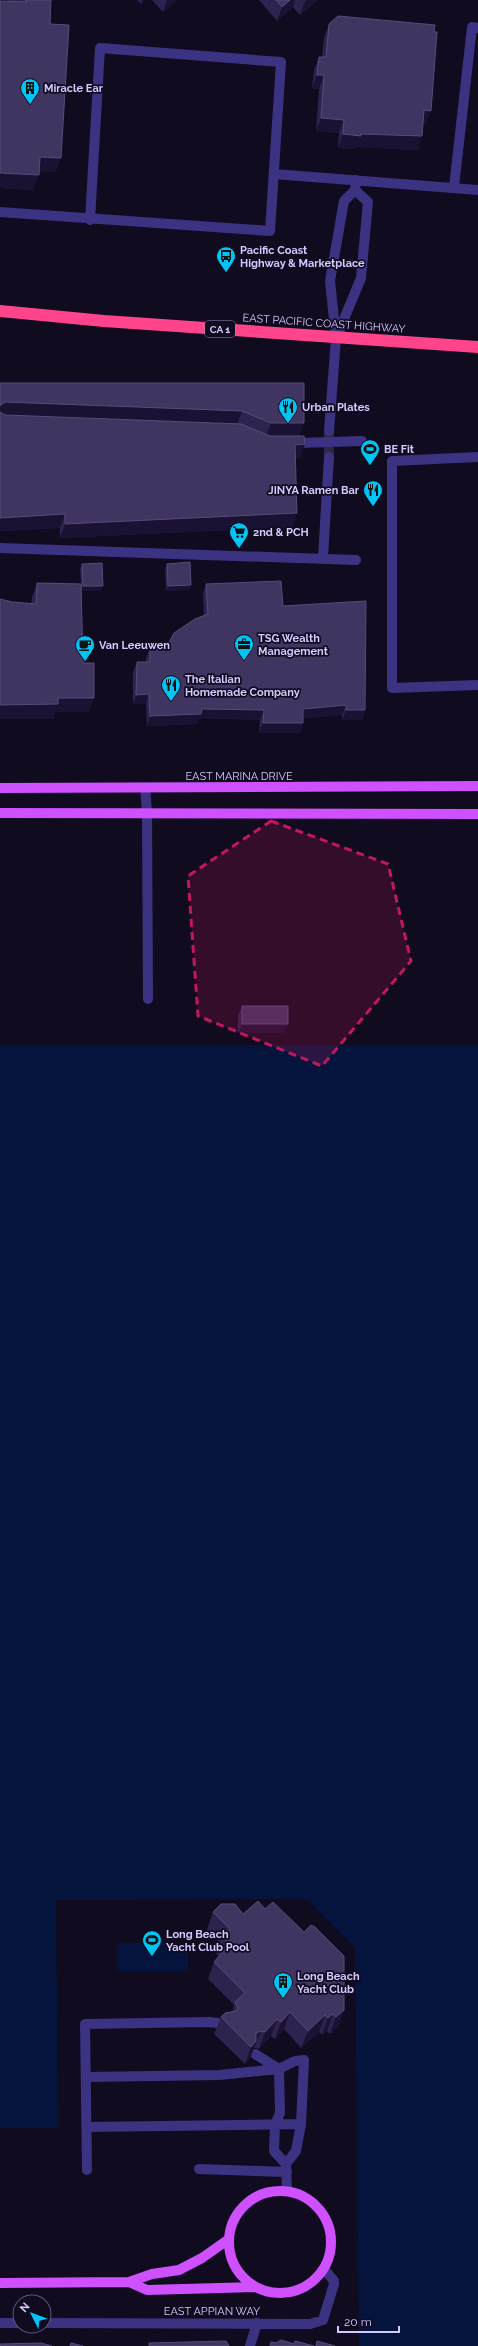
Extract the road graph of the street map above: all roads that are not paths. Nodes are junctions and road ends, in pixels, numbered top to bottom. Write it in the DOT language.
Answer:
graph roads {
  1 [pos="478,28"];
  2 [pos="274,174"];
  3 [pos="355,185"];
  4 [pos="454,187"];
  5 [pos="478,190"];
  6 [pos="0,212"];
  7 [pos="90,220"];
  8 [pos="0,311"];
  9 [pos="336,338"];
  10 [pos="478,346"];
  11 [pos="329,431"];
  12 [pos="362,441"];
  13 [pos="285,443"];
  14 [pos="329,457"];
  15 [pos="478,457"];
  16 [pos="0,548"];
  17 [pos="322,557"];
  18 [pos="356,560"];
  19 [pos="478,685"];
  20 [pos="478,786"];
  21 [pos="0,788"];
  22 [pos="145,788"];
  23 [pos="147,812"];
  24 [pos="0,813"];
  25 [pos="478,814"];
  26 [pos="148,999"];
  27 [pos="225,2024"];
  28 [pos="254,2054"];
  29 [pos="279,2069"];
  30 [pos="86,2077"];
  31 [pos="301,2124"];
  32 [pos="275,2125"];
  33 [pos="87,2127"];
  34 [pos="286,2168"];
  35 [pos="87,2170"];
  36 [pos="199,2170"];
  37 [pos="287,2190"];
  38 [pos="229,2239"];
  39 [pos="324,2269"];
  40 [pos="129,2282"];
  41 [pos="0,2283"];
  42 [pos="256,2287"];
  43 [pos="0,2323"];
  44 [pos="12,2323"];
  45 [pos="52,2323"];
  46 [pos="257,2323"];
  47 [pos="250,2346"];
  1 -- 4 [label="street"];
  2 -- 3 [label="street"];
  2 -- 7 [label="street"];
  2 -- 7 [label="street"];
  3 -- 4 [label="street"];
  3 -- 9 [label="street"];
  3 -- 9 [label="street"];
  4 -- 5 [label="street"];
  6 -- 7 [label="street"];
  8 -- 9 [label="highway, EAST PACIFIC COAST HIGHWAY / CA 1"];
  9 -- 10 [label="highway, EAST PACIFIC COAST HIGHWAY / CA 1"];
  9 -- 11 [label="street"];
  12 -- 13 [label="street, bridge"];
  14 -- 17 [label="street"];
  15 -- 19 [label="street"];
  16 -- 17 [label="street"];
  17 -- 18 [label="street"];
  20 -- 22 [label="main road, EAST MARINA DRIVE"];
  21 -- 22 [label="main road, EAST MARINA DRIVE"];
  22 -- 23 [label="street"];
  23 -- 24 [label="main road"];
  23 -- 25 [label="main road"];
  23 -- 26 [label="street"];
  27 -- 30 [label="street"];
  28 -- 29 [label="street"];
  29 -- 30 [label="street"];
  29 -- 31 [label="street"];
  29 -- 32 [label="street"];
  30 -- 33 [label="street"];
  31 -- 32 [label="street"];
  31 -- 34 [label="street"];
  32 -- 33 [label="street"];
  32 -- 34 [label="street"];
  33 -- 35 [label="street"];
  34 -- 36 [label="street"];
  34 -- 37 [label="street"];
  37 -- 38 [label="main road"];
  37 -- 39 [label="main road"];
  38 -- 40 [label="main road, EAST APPIAN WAY"];
  38 -- 42 [label="main road"];
  39 -- 42 [label="main road"];
  39 -- 46 [label="street, EAST APPIAN WAY"];
  40 -- 41 [label="main road, EAST APPIAN WAY"];
  40 -- 42 [label="main road, EAST APPIAN WAY"];
  43 -- 44 [label="street"];
  45 -- 46 [label="street, EAST APPIAN WAY"];
  46 -- 47 [label="street"];
}
